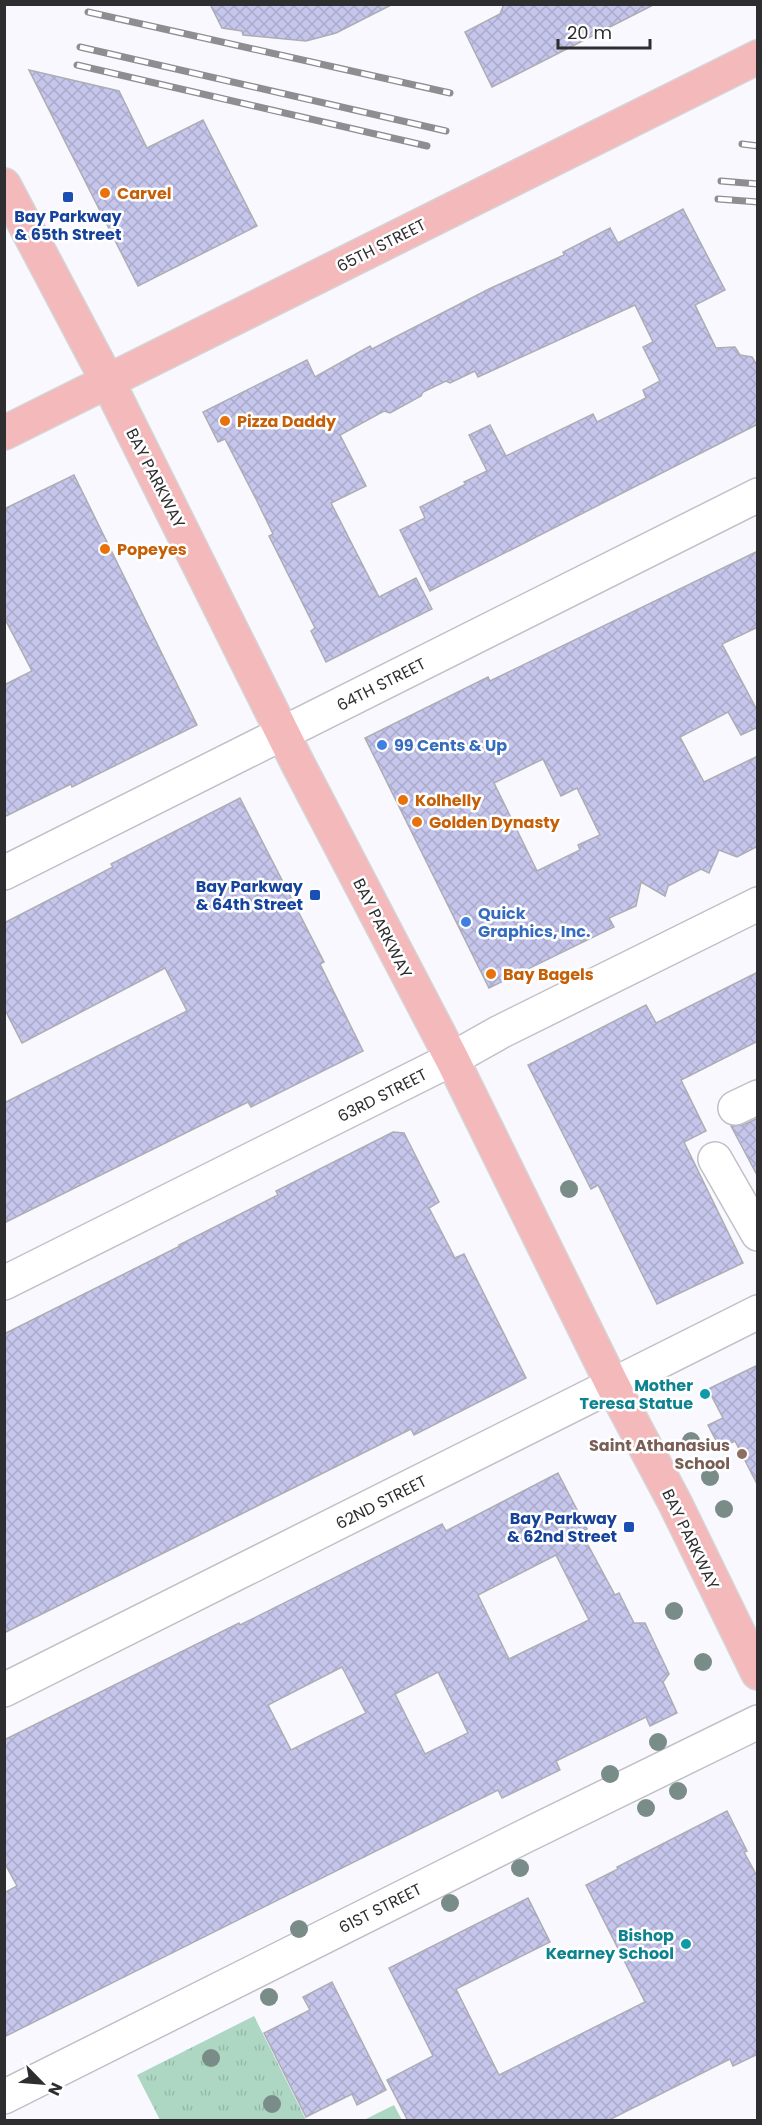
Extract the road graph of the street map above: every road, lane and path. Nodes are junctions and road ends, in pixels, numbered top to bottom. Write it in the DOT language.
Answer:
graph roads {
  1 [pos="758,57"];
  2 [pos="6,190"];
  3 [pos="108,382"];
  4 [pos="4,433"];
  5 [pos="758,495"];
  6 [pos="283,733"];
  7 [pos="4,873"];
  8 [pos="758,904"];
  9 [pos="452,1059"];
  10 [pos="715,1159"];
  11 [pos="758,1234"];
  12 [pos="4,1283"];
  13 [pos="758,1312"];
  14 [pos="613,1386"];
  15 [pos="758,1673"];
  16 [pos="4,1690"];
  17 [pos="758,1722"];
  18 [pos="4,2097"];
  1 -- 3 [label="main road, 65TH STREET"];
  2 -- 3 [label="main road, BAY PARKWAY"];
  3 -- 4 [label="main road, 65TH STREET"];
  3 -- 6 [label="main road, BAY PARKWAY"];
  5 -- 6 [label="street, 64TH STREET"];
  6 -- 7 [label="street, 64TH STREET"];
  6 -- 9 [label="main road, BAY PARKWAY"];
  8 -- 9 [label="street, 63RD STREET"];
  9 -- 12 [label="street, 63RD STREET"];
  9 -- 14 [label="main road, BAY PARKWAY"];
  10 -- 11 [label="street"];
  13 -- 14 [label="street, 62ND STREET"];
  14 -- 15 [label="main road, BAY PARKWAY"];
  14 -- 16 [label="street, 62ND STREET"];
  17 -- 18 [label="street, 61ST STREET"];
}
